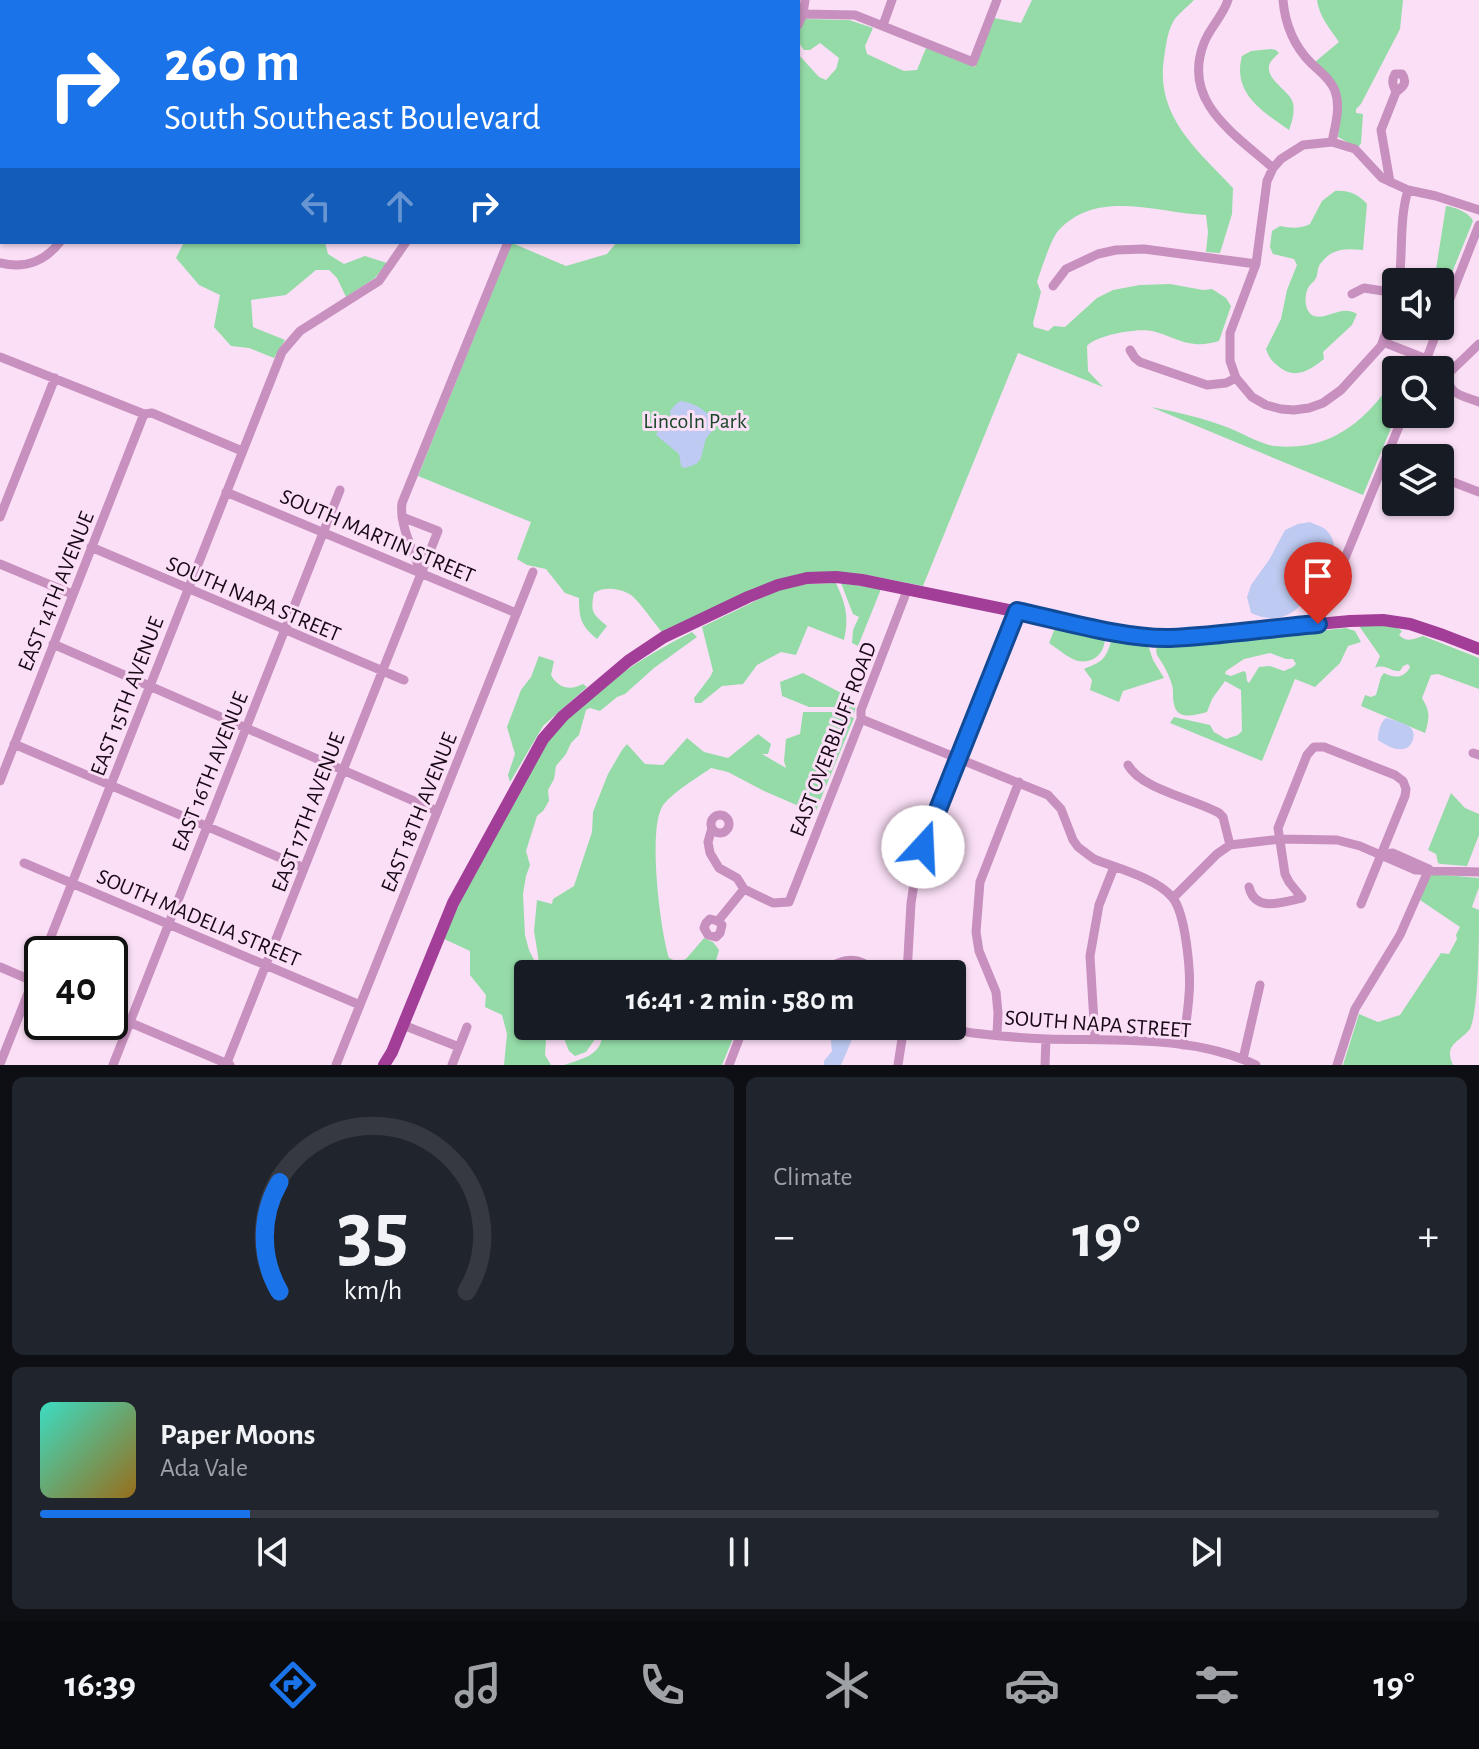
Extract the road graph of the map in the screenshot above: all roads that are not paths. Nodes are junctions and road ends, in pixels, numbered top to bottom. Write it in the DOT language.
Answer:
graph roads {
  1 [pos="805,0"];
  2 [pos="892,0"];
  3 [pos="997,0"];
  4 [pos="1228,0"];
  5 [pos="1283,0"];
  6 [pos="800,13"];
  7 [pos="883,25"];
  8 [pos="1396,92"];
  9 [pos="1332,142"];
  10 [pos="1273,168"];
  11 [pos="1390,182"];
  12 [pos="1408,190"];
  13 [pos="1479,210"];
  14 [pos="1479,225"];
  15 [pos="58,244"];
  16 [pos="405,244"];
  17 [pos="507,244"];
  18 [pos="0,263"];
  19 [pos="1256,264"];
  20 [pos="1401,268"];
  21 [pos="1053,286"];
  22 [pos="1454,289"];
  23 [pos="1382,292"];
  24 [pos="1352,294"];
  25 [pos="1383,340"];
  26 [pos="1382,344"];
  27 [pos="1479,344"];
  28 [pos="1130,350"];
  29 [pos="1406,356"];
  30 [pos="0,357"];
  31 [pos="1454,364"];
  32 [pos="55,378"];
  33 [pos="1236,378"];
  34 [pos="1454,391"];
  35 [pos="1479,402"];
  36 [pos="144,414"];
  37 [pos="242,451"];
  38 [pos="1382,478"];
  39 [pos="1454,482"];
  40 [pos="340,490"];
  41 [pos="226,492"];
  42 [pos="1479,492"];
  43 [pos="0,517"];
  44 [pos="402,517"];
  45 [pos="324,532"];
  46 [pos="91,547"];
  47 [pos="0,564"];
  48 [pos="533,572"];
  49 [pos="421,573"];
  50 [pos="908,588"];
  51 [pos="187,589"];
  52 [pos="72,594"];
  53 [pos="1017,611"];
  54 [pos="516,613"];
  55 [pos="1318,624"];
  56 [pos="284,631"];
  57 [pos="53,644"];
  58 [pos="1479,649"];
  59 [pos="382,672"];
  60 [pos="404,680"];
  61 [pos="149,686"];
  62 [pos="861,719"];
  63 [pos="246,729"];
  64 [pos="14,744"];
  65 [pos="959,758"];
  66 [pos="1128,765"];
  67 [pos="342,770"];
  68 [pos="1,776"];
  69 [pos="1019,782"];
  70 [pos="111,785"];
  71 [pos="437,811"];
  72 [pos="207,827"];
  73 [pos="712,828"];
  74 [pos="1280,839"];
  75 [pos="1230,845"];
  76 [pos="1382,854"];
  77 [pos="24,863"];
  78 [pos="1114,867"];
  79 [pos="304,868"];
  80 [pos="1429,869"];
  81 [pos="1479,872"];
  82 [pos="72,883"];
  83 [pos="1249,887"];
  84 [pos="744,889"];
  85 [pos="1173,898"];
  86 [pos="1361,904"];
  87 [pos="718,921"];
  88 [pos="168,924"];
  89 [pos="51,936"];
  90 [pos="908,960"];
  91 [pos="265,966"];
  92 [pos="0,967"];
  93 [pos="24,977"];
  94 [pos="1260,985"];
  95 [pos="360,1005"];
  96 [pos="24,1013"];
  97 [pos="130,1022"];
  98 [pos="403,1025"];
  99 [pos="467,1027"];
  100 [pos="966,1032"];
  101 [pos="997,1034"];
  102 [pos="1046,1039"];
  103 [pos="1095,1039"];
  104 [pos="739,1040"];
  105 [pos="902,1040"];
  106 [pos="1183,1045"];
  107 [pos="459,1047"];
  108 [pos="1243,1059"];
  109 [pos="0,1064"];
  110 [pos="113,1065"];
  111 [pos="228,1065"];
  112 [pos="336,1065"];
  113 [pos="384,1065"];
  114 [pos="452,1065"];
  115 [pos="729,1065"];
  116 [pos="898,1065"];
  117 [pos="1045,1065"];
  118 [pos="1256,1065"];
  119 [pos="1337,1065"];
  1 -- 6 [label="street"];
  2 -- 7 [label="street"];
  3 -- 7 [label="street"];
  4 -- 10 [label="street"];
  5 -- 9 [label="street"];
  6 -- 7 [label="street"];
  8 -- 11 [label="street"];
  9 -- 10 [label="street"];
  9 -- 11 [label="street"];
  10 -- 19 [label="street"];
  11 -- 12 [label="street"];
  12 -- 13 [label="street"];
  12 -- 20 [label="street"];
  14 -- 22 [label="street"];
  15 -- 18 [label="street"];
  16 -- 37 [label="street, EAST 15TH AVENUE"];
  17 -- 44 [label="street"];
  19 -- 21 [label="street"];
  19 -- 33 [label="street"];
  23 -- 24 [label="street"];
  25 -- 26 [label="street"];
  26 -- 29 [label="street"];
  26 -- 33 [label="street"];
  27 -- 31 [label="street"];
  28 -- 33 [label="street"];
  30 -- 32 [label="street"];
  32 -- 36 [label="street"];
  32 -- 43 [label="street"];
  34 -- 35 [label="street"];
  36 -- 37 [label="street"];
  36 -- 46 [label="street, EAST 14TH AVENUE"];
  37 -- 41 [label="street, EAST 15TH AVENUE"];
  38 -- 55 [label="street"];
  39 -- 42 [label="street"];
  40 -- 45 [label="street, EAST 16TH AVENUE"];
  41 -- 45 [label="street, SOUTH MARTIN STREET"];
  41 -- 51 [label="street, EAST 15TH AVENUE"];
  44 -- 49 [label="street"];
  44 -- 49 [label="street, EAST 17TH AVENUE"];
  45 -- 49 [label="street, SOUTH MARTIN STREET"];
  45 -- 56 [label="street, EAST 16TH AVENUE"];
  46 -- 51 [label="street, SOUTH NAPA STREET"];
  46 -- 52 [label="street, EAST 14TH AVENUE"];
  47 -- 52 [label="street"];
  48 -- 54 [label="street, EAST 18TH AVENUE"];
  49 -- 54 [label="street, SOUTH MARTIN STREET"];
  49 -- 59 [label="street, EAST 17TH AVENUE"];
  50 -- 53 [label="main road"];
  50 -- 62 [label="street, EAST OVERBLUFF ROAD"];
  50 -- 98 [label="main road"];
  51 -- 56 [label="street, SOUTH NAPA STREET"];
  51 -- 61 [label="street, EAST 15TH AVENUE"];
  52 -- 57 [label="street, EAST 14TH AVENUE"];
  53 -- 55 [label="main road"];
  53 -- 65 [label="street"];
  54 -- 71 [label="street, EAST 18TH AVENUE"];
  55 -- 58 [label="main road"];
  56 -- 59 [label="street, SOUTH NAPA STREET"];
  56 -- 63 [label="street, EAST 16TH AVENUE"];
  57 -- 61 [label="street"];
  57 -- 64 [label="street, EAST 14TH AVENUE"];
  59 -- 60 [label="street, SOUTH NAPA STREET"];
  59 -- 67 [label="street, EAST 17TH AVENUE"];
  61 -- 63 [label="street"];
  61 -- 70 [label="street, EAST 15TH AVENUE"];
  62 -- 65 [label="street"];
  62 -- 84 [label="street, EAST OVERBLUFF ROAD"];
  63 -- 67 [label="street"];
  63 -- 72 [label="street, EAST 16TH AVENUE"];
  64 -- 68 [label="street, EAST 14TH AVENUE"];
  64 -- 70 [label="street"];
  65 -- 69 [label="street"];
  65 -- 90 [label="street"];
  66 -- 75 [label="street"];
  67 -- 71 [label="street"];
  67 -- 79 [label="street, EAST 17TH AVENUE"];
  69 -- 78 [label="street"];
  69 -- 101 [label="street"];
  70 -- 72 [label="street"];
  70 -- 82 [label="street, EAST 15TH AVENUE"];
  71 -- 95 [label="street, EAST 18TH AVENUE"];
  72 -- 79 [label="street"];
  72 -- 88 [label="street, EAST 16TH AVENUE"];
  73 -- 84 [label="street"];
  74 -- 75 [label="street"];
  74 -- 76 [label="street"];
  74 -- 76 [label="street"];
  74 -- 83 [label="street"];
  75 -- 85 [label="street"];
  76 -- 80 [label="street"];
  76 -- 86 [label="street"];
  77 -- 82 [label="street, SOUTH MADELIA STREET"];
  78 -- 85 [label="street"];
  78 -- 103 [label="street"];
  79 -- 91 [label="street, EAST 17TH AVENUE"];
  80 -- 81 [label="street"];
  80 -- 119 [label="street"];
  82 -- 88 [label="street, SOUTH MADELIA STREET"];
  82 -- 89 [label="street, EAST 15TH AVENUE"];
  84 -- 87 [label="street"];
  85 -- 106 [label="street"];
  88 -- 91 [label="street, SOUTH MADELIA STREET"];
  88 -- 97 [label="street, EAST 16TH AVENUE"];
  91 -- 95 [label="street, SOUTH MADELIA STREET"];
  91 -- 111 [label="street, EAST 17TH AVENUE"];
  92 -- 93 [label="street"];
  94 -- 108 [label="street"];
  95 -- 112 [label="street, EAST 18TH AVENUE"];
  96 -- 109 [label="street, EAST 15TH AVENUE"];
  97 -- 110 [label="street, EAST 16TH AVENUE"];
  97 -- 111 [label="street"];
  98 -- 107 [label="street"];
  98 -- 113 [label="main road"];
  99 -- 107 [label="street"];
  100 -- 101 [label="street, SOUTH NAPA STREET"];
  101 -- 102 [label="street, SOUTH NAPA STREET"];
  102 -- 103 [label="street, SOUTH NAPA STREET"];
  102 -- 117 [label="street"];
  103 -- 106 [label="street, SOUTH NAPA STREET"];
  104 -- 115 [label="street"];
  105 -- 116 [label="street"];
  106 -- 108 [label="street, SOUTH NAPA STREET"];
  107 -- 114 [label="street"];
  108 -- 118 [label="street, SOUTH NAPA STREET"];
}
